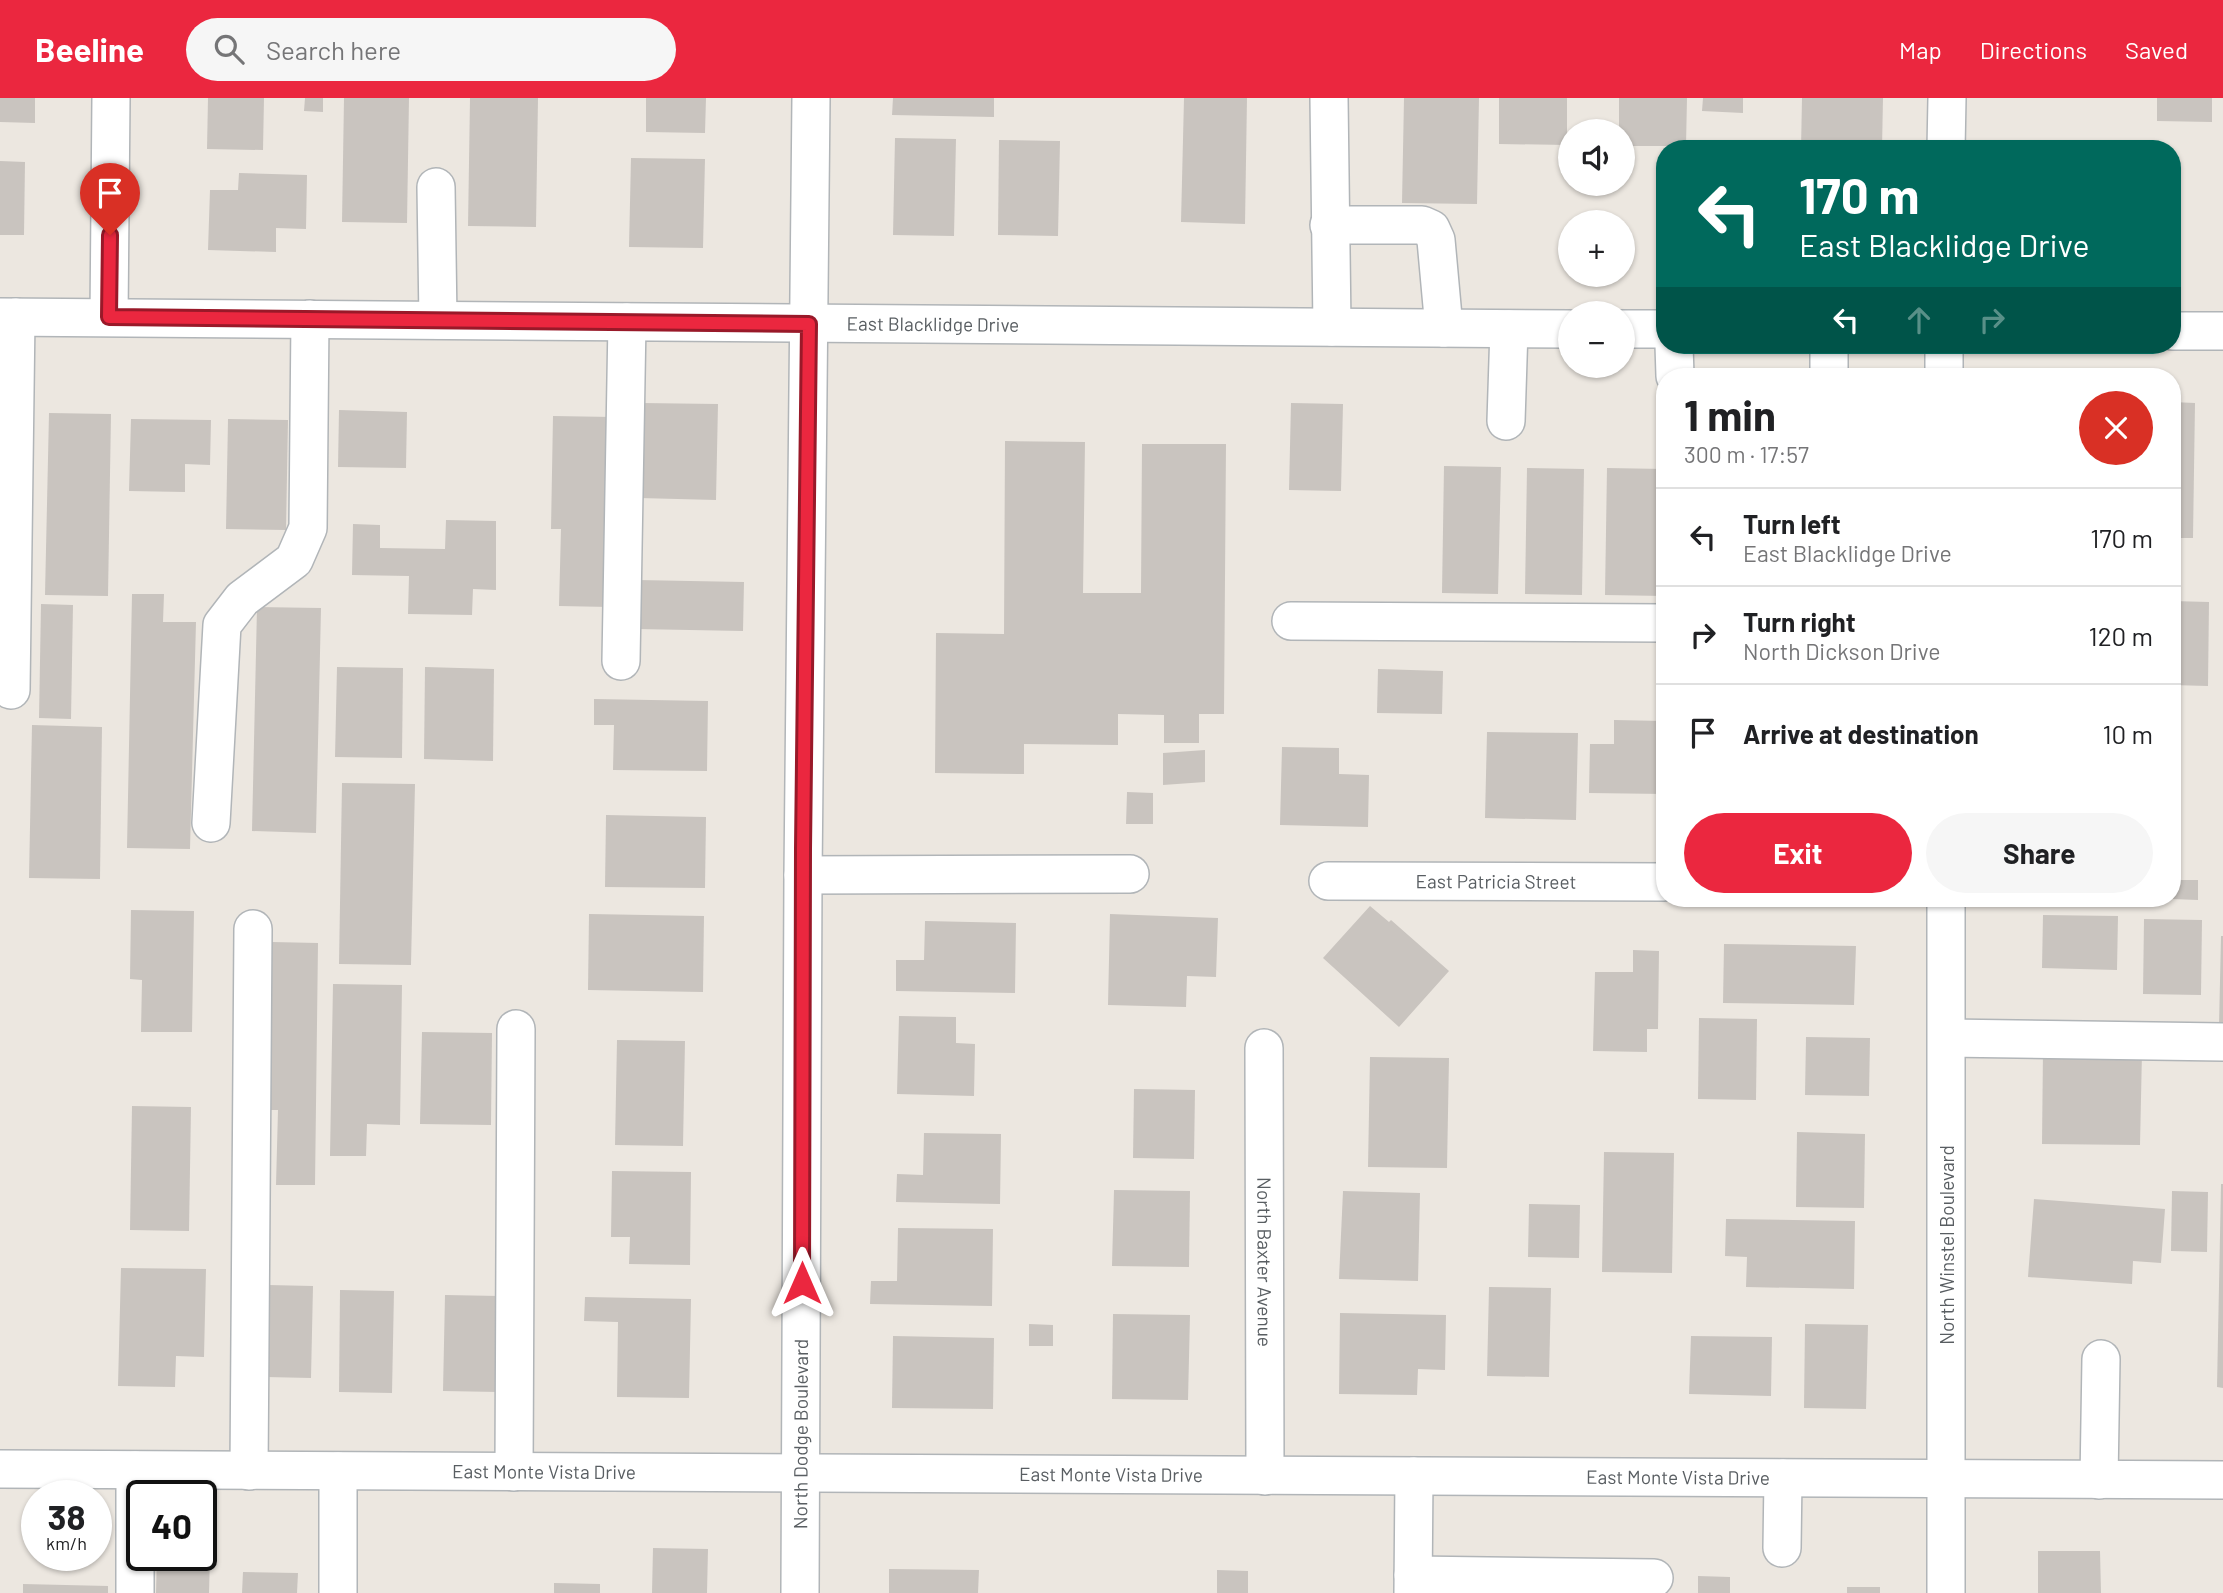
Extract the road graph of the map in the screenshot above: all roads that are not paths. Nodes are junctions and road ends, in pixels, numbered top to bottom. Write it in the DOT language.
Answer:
graph roads {
  1 [pos="111,98"];
  2 [pos="811,98"];
  3 [pos="1329,98"];
  4 [pos="1947,98"];
  5 [pos="1946,140"];
  6 [pos="436,187"];
  7 [pos="1329,225"];
  8 [pos="8,317"];
  9 [pos="109,317"];
  10 [pos="310,319"];
  11 [pos="438,320"];
  12 [pos="627,322"];
  13 [pos="809,324"];
  14 [pos="1332,327"];
  15 [pos="1444,328"];
  16 [pos="1509,329"];
  17 [pos="1558,329"];
  18 [pos="1635,329"];
  19 [pos="1656,330"];
  20 [pos="2181,331"];
  21 [pos="2223,331"];
  22 [pos="1506,421"];
  23 [pos="1291,621"];
  24 [pos="1656,623"];
  25 [pos="621,661"];
  26 [pos="11,690"];
  27 [pos="211,822"];
  28 [pos="1130,874"];
  29 [pos="803,875"];
  30 [pos="1328,881"];
  31 [pos="1656,882"];
  32 [pos="1946,907"];
  33 [pos="253,929"];
  34 [pos="516,1029"];
  35 [pos="1947,1038"];
  36 [pos="2223,1042"];
  37 [pos="1264,1048"];
  38 [pos="2101,1359"];
  39 [pos="0,1469"];
  40 [pos="135,1470"];
  41 [pos="249,1471"];
  42 [pos="338,1471"];
  43 [pos="514,1472"];
  44 [pos="802,1473"];
  45 [pos="1265,1476"];
  46 [pos="1414,1476"];
  47 [pos="1783,1478"];
  48 [pos="1947,1479"];
  49 [pos="2099,1480"];
  50 [pos="2223,1480"];
  51 [pos="1782,1548"];
  52 [pos="1654,1578"];
  53 [pos="1413,1584"];
  54 [pos="135,1593"];
  55 [pos="338,1593"];
  56 [pos="800,1593"];
  57 [pos="1947,1593"];
  1 -- 9 [label="street"];
  2 -- 13 [label="street, North Dodge Boulevard"];
  3 -- 7 [label="street"];
  4 -- 5 [label="street"];
  6 -- 11 [label="street"];
  7 -- 14 [label="street"];
  7 -- 15 [label="street"];
  8 -- 9 [label="street, East Blacklidge Drive"];
  8 -- 26 [label="street"];
  9 -- 10 [label="street, East Blacklidge Drive"];
  10 -- 11 [label="street, East Blacklidge Drive"];
  10 -- 27 [label="street"];
  11 -- 12 [label="street, East Blacklidge Drive"];
  12 -- 13 [label="street, East Blacklidge Drive"];
  12 -- 25 [label="street"];
  13 -- 14 [label="street, East Blacklidge Drive"];
  13 -- 29 [label="street, North Dodge Boulevard"];
  14 -- 15 [label="street, East Blacklidge Drive"];
  15 -- 16 [label="street, East Blacklidge Drive"];
  16 -- 17 [label="street, East Blacklidge Drive"];
  16 -- 22 [label="street"];
  18 -- 19 [label="street"];
  20 -- 21 [label="street"];
  23 -- 24 [label="street"];
  28 -- 29 [label="street"];
  29 -- 44 [label="street, North Dodge Boulevard"];
  30 -- 31 [label="street, East Patricia Street"];
  32 -- 35 [label="street, North Winstel Boulevard"];
  33 -- 41 [label="street"];
  34 -- 43 [label="street"];
  35 -- 36 [label="street"];
  35 -- 48 [label="street, North Winstel Boulevard"];
  37 -- 45 [label="street, North Baxter Avenue"];
  38 -- 49 [label="street"];
  39 -- 40 [label="street, East Monte Vista Drive"];
  40 -- 41 [label="street, East Monte Vista Drive"];
  40 -- 54 [label="street"];
  41 -- 42 [label="street, East Monte Vista Drive"];
  42 -- 43 [label="street, East Monte Vista Drive"];
  42 -- 55 [label="street"];
  43 -- 44 [label="street, East Monte Vista Drive"];
  44 -- 45 [label="street, East Monte Vista Drive"];
  44 -- 56 [label="street, North Dodge Boulevard"];
  45 -- 46 [label="street, East Monte Vista Drive"];
  46 -- 47 [label="street, East Monte Vista Drive"];
  46 -- 53 [label="street"];
  47 -- 48 [label="street, East Monte Vista Drive"];
  47 -- 51 [label="street"];
  48 -- 49 [label="street, East Monte Vista Drive"];
  48 -- 57 [label="street, North Winstel Boulevard"];
  49 -- 50 [label="street, East Monte Vista Drive"];
  52 -- 53 [label="street"];
}
